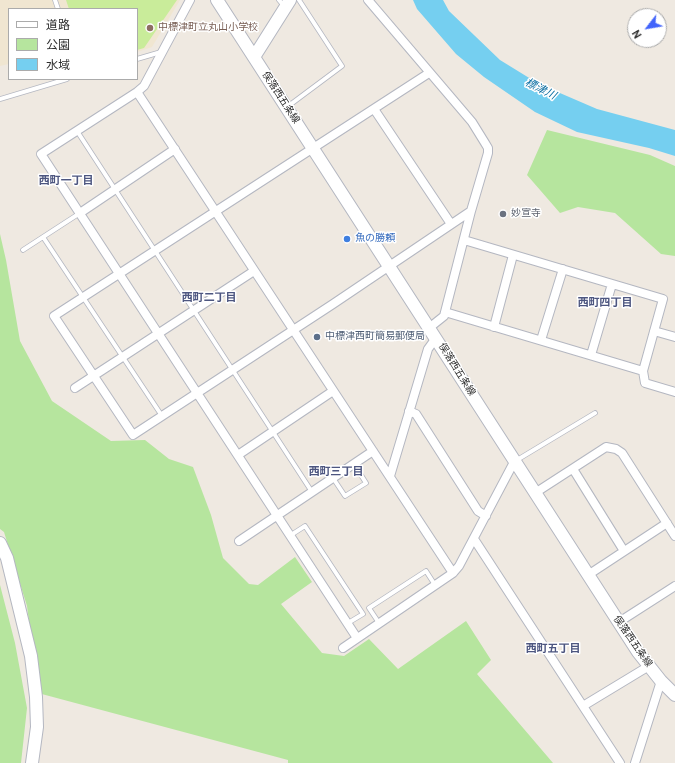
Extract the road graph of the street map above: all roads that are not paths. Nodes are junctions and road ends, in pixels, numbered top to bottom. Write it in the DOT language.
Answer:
graph roads {
  1 [pos="190,0"];
  2 [pos="217,0"];
  3 [pos="299,0"];
  4 [pos="368,0"];
  5 [pos="285,3"];
  6 [pos="161,52"];
  7 [pos="254,57"];
  8 [pos="138,59"];
  9 [pos="429,73"];
  10 [pos="64,80"];
  11 [pos="137,92"];
  12 [pos="0,99"];
  13 [pos="286,107"];
  14 [pos="374,109"];
  15 [pos="77,131"];
  16 [pos="175,148"];
  17 [pos="313,149"];
  18 [pos="115,189"];
  19 [pos="215,211"];
  20 [pos="471,211"];
  21 [pos="80,213"];
  22 [pos="451,224"];
  23 [pos="43,237"];
  24 [pos="464,240"];
  25 [pos="23,250"];
  26 [pos="155,250"];
  27 [pos="513,255"];
  28 [pos="389,266"];
  29 [pos="563,270"];
  30 [pos="254,271"];
  31 [pos="120,274"];
  32 [pos="612,284"];
  33 [pos="83,297"];
  34 [pos="194,310"];
  35 [pos="445,312"];
  36 [pos="494,327"];
  37 [pos="293,330"];
  38 [pos="654,331"];
  39 [pos="159,333"];
  40 [pos="433,333"];
  41 [pos="675,337"];
  42 [pos="540,340"];
  43 [pos="591,355"];
  44 [pos="123,357"];
  45 [pos="233,370"];
  46 [pos="643,371"];
  47 [pos="94,376"];
  48 [pos="75,388"];
  49 [pos="333,391"];
  50 [pos="675,392"];
  51 [pos="198,393"];
  52 [pos="410,411"];
  53 [pos="595,413"];
  54 [pos="162,416"];
  55 [pos="273,432"];
  56 [pos="373,451"];
  57 [pos="238,455"];
  58 [pos="514,462"];
  59 [pos="354,464"];
  60 [pos="572,469"];
  61 [pos="390,476"];
  62 [pos="333,478"];
  63 [pos="312,492"];
  64 [pos="535,493"];
  65 [pos="278,514"];
  66 [pos="486,516"];
  67 [pos="667,523"];
  68 [pos="291,535"];
  69 [pos="675,536"];
  70 [pos="474,539"];
  71 [pos="238,541"];
  72 [pos="0,543"];
  73 [pos="624,551"];
  74 [pos="453,573"];
  75 [pos="588,575"];
  76 [pos="435,585"];
  77 [pos="675,586"];
  78 [pos="618,622"];
  79 [pos="348,623"];
  80 [pos="379,623"];
  81 [pos="357,638"];
  82 [pos="343,648"];
  83 [pos="649,666"];
  84 [pos="661,681"];
  85 [pos="675,695"];
  86 [pos="583,706"];
  87 [pos="32,763"];
  88 [pos="620,763"];
  89 [pos="635,763"];
  1 -- 6 [label="street"];
  2 -- 7 [label="main road, 俣落西五条線"];
  3 -- 13 [label="lane"];
  4 -- 9 [label="street"];
  5 -- 7 [label="main road"];
  6 -- 8 [label="lane"];
  6 -- 11 [label="street"];
  7 -- 13 [label="main road, 俣落西五条線"];
  9 -- 14 [label="street"];
  9 -- 20 [label="street"];
  10 -- 12 [label="lane"];
  11 -- 15 [label="street"];
  11 -- 16 [label="street"];
  13 -- 17 [label="main road, 俣落西五条線"];
  14 -- 17 [label="street"];
  14 -- 22 [label="street"];
  15 -- 18 [label="lane"];
  15 -- 21 [label="street"];
  16 -- 18 [label="street"];
  16 -- 19 [label="street"];
  17 -- 19 [label="street"];
  17 -- 28 [label="main road, 俣落西五条線"];
  18 -- 21 [label="street"];
  18 -- 26 [label="lane"];
  19 -- 26 [label="street"];
  19 -- 30 [label="street"];
  20 -- 22 [label="street"];
  20 -- 24 [label="street"];
  21 -- 23 [label="lane"];
  21 -- 31 [label="street"];
  22 -- 28 [label="street"];
  23 -- 25 [label="lane"];
  23 -- 33 [label="lane"];
  24 -- 27 [label="street"];
  24 -- 35 [label="street"];
  26 -- 31 [label="street"];
  26 -- 34 [label="lane"];
  27 -- 29 [label="street"];
  27 -- 36 [label="street"];
  28 -- 37 [label="street"];
  28 -- 40 [label="main road, 俣落西五条線"];
  29 -- 32 [label="street"];
  29 -- 42 [label="street"];
  30 -- 34 [label="street"];
  30 -- 37 [label="street"];
  31 -- 33 [label="street"];
  31 -- 39 [label="street"];
  32 -- 38 [label="street"];
  32 -- 43 [label="street"];
  33 -- 44 [label="lane"];
  33 -- 47 [label="street"];
  34 -- 39 [label="street"];
  34 -- 45 [label="lane"];
  35 -- 36 [label="street"];
  35 -- 40 [label="street"];
  36 -- 42 [label="street"];
  37 -- 45 [label="street"];
  37 -- 49 [label="street"];
  38 -- 41 [label="street"];
  38 -- 46 [label="street"];
  39 -- 44 [label="street"];
  39 -- 51 [label="street"];
  40 -- 52 [label="street"];
  40 -- 58 [label="main road, 俣落西五条線"];
  42 -- 43 [label="street"];
  43 -- 46 [label="street"];
  44 -- 47 [label="street"];
  44 -- 54 [label="lane"];
  45 -- 51 [label="street"];
  45 -- 55 [label="lane"];
  46 -- 50 [label="street"];
  47 -- 48 [label="street"];
  47 -- 54 [label="street"];
  49 -- 55 [label="street"];
  49 -- 56 [label="street"];
  51 -- 54 [label="street"];
  51 -- 57 [label="street"];
  52 -- 61 [label="street"];
  52 -- 66 [label="street"];
  53 -- 58 [label="lane"];
  55 -- 57 [label="street"];
  55 -- 63 [label="lane"];
  56 -- 59 [label="street"];
  56 -- 61 [label="street"];
  57 -- 65 [label="street"];
  58 -- 64 [label="main road, 俣落西五条線"];
  58 -- 66 [label="street"];
  59 -- 62 [label="street"];
  59 -- 62 [label="lane"];
  60 -- 64 [label="street"];
  60 -- 67 [label="street"];
  60 -- 73 [label="street"];
  61 -- 74 [label="street"];
  62 -- 63 [label="street"];
  63 -- 65 [label="street"];
  64 -- 75 [label="main road, 俣落西五条線"];
  65 -- 68 [label="street"];
  65 -- 71 [label="street"];
  66 -- 70 [label="street"];
  67 -- 69 [label="street"];
  67 -- 73 [label="street"];
  68 -- 79 [label="street"];
  68 -- 79 [label="lane"];
  70 -- 74 [label="street"];
  70 -- 86 [label="street"];
  72 -- 87 [label="main road"];
  73 -- 75 [label="street"];
  74 -- 76 [label="street"];
  75 -- 78 [label="main road, 俣落西五条線"];
  76 -- 80 [label="street"];
  76 -- 80 [label="lane"];
  77 -- 78 [label="street"];
  78 -- 83 [label="main road, 俣落西五条線"];
  79 -- 81 [label="street"];
  80 -- 81 [label="street"];
  81 -- 82 [label="street"];
  83 -- 84 [label="main road, 俣落西五条線"];
  83 -- 86 [label="street"];
  84 -- 85 [label="main road, 俣落西五条線"];
  84 -- 89 [label="street"];
  86 -- 88 [label="street"];
}
